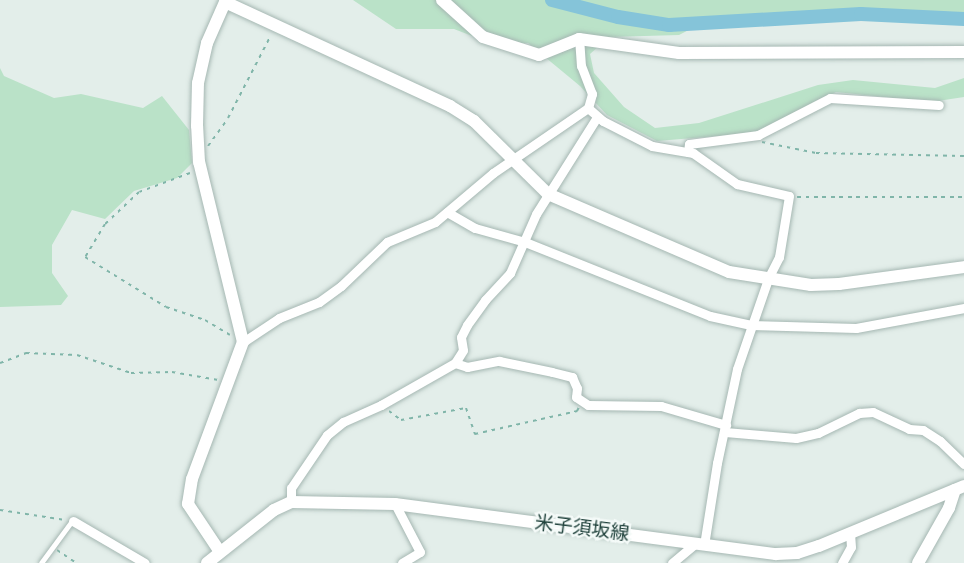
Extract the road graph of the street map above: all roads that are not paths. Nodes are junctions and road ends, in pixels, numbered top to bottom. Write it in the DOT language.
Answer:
graph roads {
  1 [pos="442,0"];
  2 [pos="224,1"];
  3 [pos="579,39"];
  4 [pos="964,52"];
  5 [pos="939,105"];
  6 [pos="588,108"];
  7 [pos="597,117"];
  8 [pos="688,152"];
  9 [pos="515,160"];
  10 [pos="548,194"];
  11 [pos="447,212"];
  12 [pos="525,242"];
  13 [pos="964,267"];
  14 [pos="768,279"];
  15 [pos="964,308"];
  16 [pos="751,325"];
  17 [pos="243,342"];
  18 [pos="455,363"];
  19 [pos="725,428"];
  20 [pos="964,464"];
  21 [pos="959,488"];
  22 [pos="290,502"];
  23 [pos="395,504"];
  24 [pos="73,521"];
  25 [pos="850,533"];
  26 [pos="700,544"];
  27 [pos="220,552"];
  28 [pos="41,563"];
  29 [pos="145,563"];
  30 [pos="208,563"];
  31 [pos="402,563"];
  32 [pos="672,563"];
  33 [pos="842,563"];
  34 [pos="918,563"];
  1 -- 3 [label="street"];
  2 -- 9 [label="street"];
  2 -- 17 [label="street"];
  3 -- 4 [label="street"];
  3 -- 6 [label="street"];
  5 -- 8 [label="street"];
  6 -- 7 [label="street"];
  6 -- 9 [label="street"];
  7 -- 8 [label="street"];
  7 -- 10 [label="street"];
  8 -- 14 [label="street"];
  9 -- 10 [label="street"];
  9 -- 11 [label="street"];
  10 -- 12 [label="street"];
  10 -- 14 [label="street"];
  11 -- 12 [label="street"];
  11 -- 17 [label="street"];
  12 -- 16 [label="street"];
  12 -- 18 [label="street"];
  13 -- 14 [label="street"];
  14 -- 16 [label="street"];
  15 -- 16 [label="street"];
  16 -- 19 [label="street"];
  17 -- 27 [label="street"];
  18 -- 19 [label="street"];
  18 -- 22 [label="street"];
  19 -- 20 [label="street"];
  19 -- 26 [label="street"];
  21 -- 25 [label="street, 米子須坂線"];
  21 -- 34 [label="street"];
  22 -- 23 [label="street, 米子須坂線"];
  22 -- 27 [label="street"];
  23 -- 26 [label="street, 米子須坂線"];
  23 -- 31 [label="street"];
  24 -- 28 [label="lane"];
  24 -- 29 [label="street"];
  25 -- 26 [label="street, 米子須坂線"];
  25 -- 33 [label="street"];
  26 -- 32 [label="street"];
  27 -- 30 [label="street"];
}
